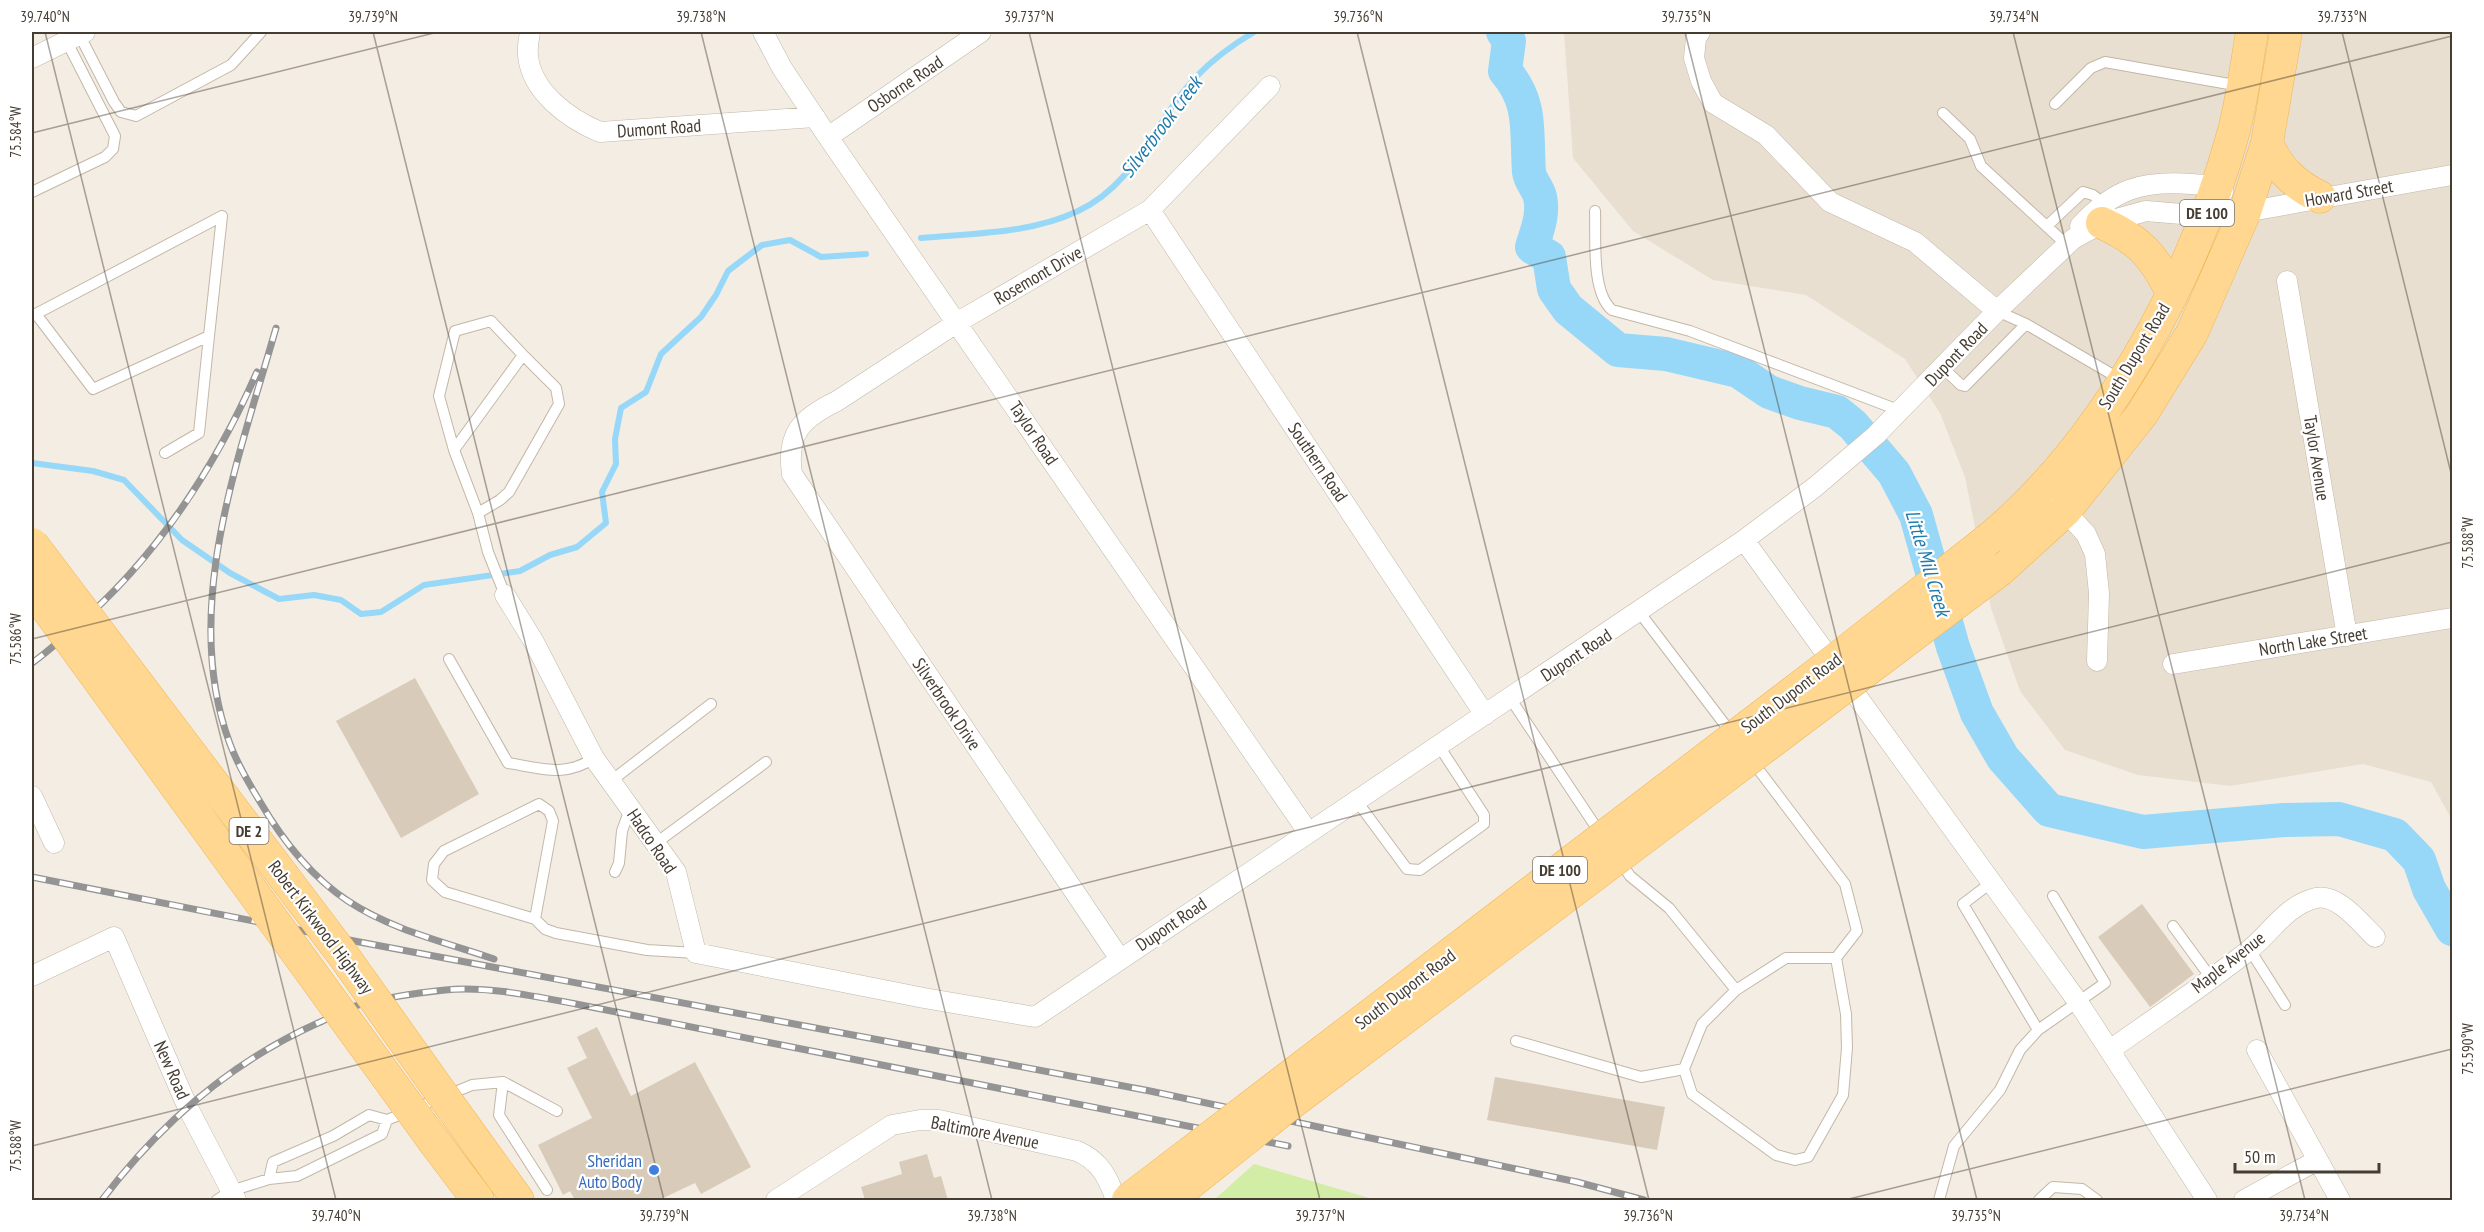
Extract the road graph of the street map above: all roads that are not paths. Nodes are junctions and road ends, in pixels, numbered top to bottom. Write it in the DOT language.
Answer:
graph roads {
  1 [pos="261,32"];
  2 [pos="530,32"];
  3 [pos="763,32"];
  4 [pos="981,32"];
  5 [pos="1700,32"];
  6 [pos="2252,32"];
  7 [pos="2286,32"];
  8 [pos="77,35"];
  9 [pos="32,57"];
  10 [pos="1270,86"];
  11 [pos="2243,86"];
  12 [pos="2055,104"];
  13 [pos="1943,114"];
  14 [pos="815,117"];
  15 [pos="828,136"];
  16 [pos="2266,143"];
  17 [pos="2452,175"];
  18 [pos="2217,186"];
  19 [pos="32,192"];
  20 [pos="2320,197"];
  21 [pos="1150,210"];
  22 [pos="1595,211"];
  23 [pos="2245,212"];
  24 [pos="2103,213"];
  25 [pos="2206,216"];
  26 [pos="2047,226"];
  27 [pos="2070,242"];
  28 [pos="2288,281"];
  29 [pos="2172,293"];
  30 [pos="1997,311"];
  31 [pos="34,315"];
  32 [pos="958,322"];
  33 [pos="2026,324"];
  34 [pos="209,336"];
  35 [pos="523,355"];
  36 [pos="1943,368"];
  37 [pos="2123,380"];
  38 [pos="1901,411"];
  39 [pos="791,445"];
  40 [pos="454,450"];
  41 [pos="165,453"];
  42 [pos="2048,483"];
  43 [pos="2065,511"];
  44 [pos="478,513"];
  45 [pos="1744,540"];
  46 [pos="32,544"];
  47 [pos="32,588"];
  48 [pos="505,595"];
  49 [pos="1640,613"];
  50 [pos="2452,618"];
  51 [pos="2347,636"];
  52 [pos="449,659"];
  53 [pos="2097,661"];
  54 [pos="2173,664"];
  55 [pos="1510,698"];
  56 [pos="711,704"];
  57 [pos="1485,715"];
  58 [pos="1439,746"];
  59 [pos="594,758"];
  60 [pos="766,762"];
  61 [pos="611,781"];
  62 [pos="32,796"];
  63 [pos="1356,800"];
  64 [pos="630,808"];
  65 [pos="1308,832"];
  66 [pos="54,843"];
  67 [pos="656,843"];
  68 [pos="615,872"];
  69 [pos="1992,882"];
  70 [pos="2053,896"];
  71 [pos="535,919"];
  72 [pos="2174,926"];
  73 [pos="2375,937"];
  74 [pos="2250,950"];
  75 [pos="696,952"];
  76 [pos="1836,958"];
  77 [pos="1120,959"];
  78 [pos="32,976"];
  79 [pos="2211,978"];
  80 [pos="1736,990"];
  81 [pos="2078,1002"];
  82 [pos="2285,1005"];
  83 [pos="2038,1030"];
  84 [pos="1516,1041"];
  85 [pos="2110,1050"];
  86 [pos="2257,1050"];
  87 [pos="1684,1069"];
  88 [pos="503,1082"];
  89 [pos="557,1111"];
  90 [pos="387,1120"];
  91 [pos="2316,1161"];
  92 [pos="269,1179"];
  93 [pos="532,1195"];
  94 [pos="228,1197"];
  95 [pos="478,1200"];
  96 [pos="776,1200"];
  97 [pos="1116,1200"];
  98 [pos="1128,1200"];
  99 [pos="1169,1200"];
  100 [pos="1939,1200"];
  101 [pos="2039,1200"];
  102 [pos="2097,1200"];
  103 [pos="2207,1200"];
  104 [pos="2244,1200"];
  105 [pos="2340,1200"];
  1 -- 8 [label="lane"];
  2 -- 14 [label="street, Dumont Road"];
  3 -- 14 [label="street, Taylor Road"];
  4 -- 15 [label="street, Osborne Road"];
  5 -- 30 [label="street"];
  6 -- 11 [label="main road, South Dupont Road / DE 100"];
  7 -- 16 [label="main road, South Dupont Road / DE 100"];
  8 -- 9 [label="street"];
  8 -- 19 [label="lane"];
  10 -- 21 [label="street, Rosemont Drive"];
  11 -- 12 [label="lane"];
  11 -- 18 [label="main road, South Dupont Road / DE 100"];
  13 -- 26 [label="lane"];
  14 -- 15 [label="street, Taylor Road"];
  15 -- 32 [label="street, Taylor Road"];
  16 -- 20 [label="main road"];
  16 -- 23 [label="main road, South Dupont Road / DE 100"];
  17 -- 20 [label="street, Howard Street"];
  18 -- 23 [label="street"];
  18 -- 24 [label="street, Dupont Road"];
  18 -- 25 [label="main road, South Dupont Road / DE 100"];
  20 -- 23 [label="street, Howard Street"];
  21 -- 32 [label="street, Rosemont Drive"];
  21 -- 57 [label="street, Southern Road"];
  22 -- 38 [label="lane"];
  23 -- 25 [label="street, Dupont Road"];
  23 -- 43 [label="main road, South Dupont Road / DE 100"];
  24 -- 25 [label="street, Dupont Road"];
  24 -- 26 [label="lane"];
  24 -- 27 [label="street, Dupont Road"];
  24 -- 29 [label="main road"];
  25 -- 29 [label="main road, South Dupont Road / DE 100"];
  26 -- 27 [label="lane"];
  27 -- 30 [label="street, Dupont Road"];
  28 -- 51 [label="street, Taylor Avenue"];
  29 -- 37 [label="main road, South Dupont Road / DE 100"];
  30 -- 33 [label="lane"];
  30 -- 36 [label="street, Dupont Road"];
  31 -- 34 [label="lane"];
  31 -- 34 [label="lane"];
  32 -- 39 [label="street, Rosemont Drive"];
  32 -- 65 [label="street, Taylor Road"];
  33 -- 36 [label="lane"];
  33 -- 37 [label="lane"];
  34 -- 41 [label="lane"];
  35 -- 40 [label="lane"];
  35 -- 40 [label="lane"];
  35 -- 44 [label="lane"];
  36 -- 38 [label="street, Dupont Road"];
  37 -- 42 [label="main road, South Dupont Road / DE 100"];
  38 -- 45 [label="street, Dupont Road"];
  39 -- 77 [label="street, Silverbrook Drive"];
  40 -- 44 [label="lane"];
  42 -- 43 [label="street"];
  42 -- 98 [label="main road, South Dupont Road / DE 100, bridge"];
  43 -- 53 [label="street"];
  43 -- 99 [label="main road, South Dupont Road / DE 100, bridge"];
  44 -- 48 [label="lane"];
  45 -- 49 [label="street, Dupont Road"];
  45 -- 69 [label="street"];
  46 -- 93 [label="main road, Robert Kirkwood Highway / DE 2, bridge"];
  47 -- 95 [label="main road, Robert Kirkwood Highway / DE 2, bridge"];
  48 -- 59 [label="street, Hadco Road"];
  49 -- 55 [label="street, Dupont Road"];
  49 -- 76 [label="lane"];
  50 -- 51 [label="street, North Lake Street"];
  51 -- 54 [label="street, North Lake Street"];
  52 -- 59 [label="lane"];
  55 -- 57 [label="street, Dupont Road"];
  55 -- 80 [label="lane"];
  56 -- 61 [label="lane"];
  57 -- 58 [label="street, Dupont Road"];
  58 -- 63 [label="street, Dupont Road"];
  58 -- 63 [label="lane"];
  59 -- 61 [label="street, Hadco Road"];
  60 -- 67 [label="lane"];
  61 -- 64 [label="street, Hadco Road"];
  62 -- 66 [label="street"];
  63 -- 65 [label="street, Dupont Road"];
  64 -- 67 [label="street, Hadco Road"];
  64 -- 68 [label="lane"];
  65 -- 77 [label="street, Dupont Road"];
  67 -- 75 [label="street, Hadco Road"];
  69 -- 81 [label="street"];
  69 -- 83 [label="lane"];
  70 -- 81 [label="lane"];
  71 -- 71 [label="lane"];
  71 -- 75 [label="lane"];
  72 -- 79 [label="lane"];
  73 -- 74 [label="street, Maple Avenue"];
  74 -- 79 [label="street, Maple Avenue"];
  74 -- 82 [label="lane"];
  75 -- 77 [label="street, Dupont Road"];
  76 -- 80 [label="lane"];
  76 -- 87 [label="lane"];
  78 -- 94 [label="street, New Road"];
  79 -- 85 [label="street, Maple Avenue"];
  80 -- 87 [label="lane"];
  81 -- 83 [label="lane"];
  81 -- 85 [label="street"];
  83 -- 100 [label="lane"];
  84 -- 87 [label="lane"];
  85 -- 103 [label="street"];
  86 -- 91 [label="street"];
  88 -- 89 [label="lane"];
  88 -- 90 [label="lane"];
  88 -- 93 [label="lane"];
  90 -- 92 [label="lane"];
  90 -- 92 [label="lane"];
  91 -- 104 [label="street"];
  91 -- 105 [label="street"];
  92 -- 94 [label="lane"];
  96 -- 97 [label="street, Baltimore Avenue"];
  101 -- 102 [label="lane"];
}
